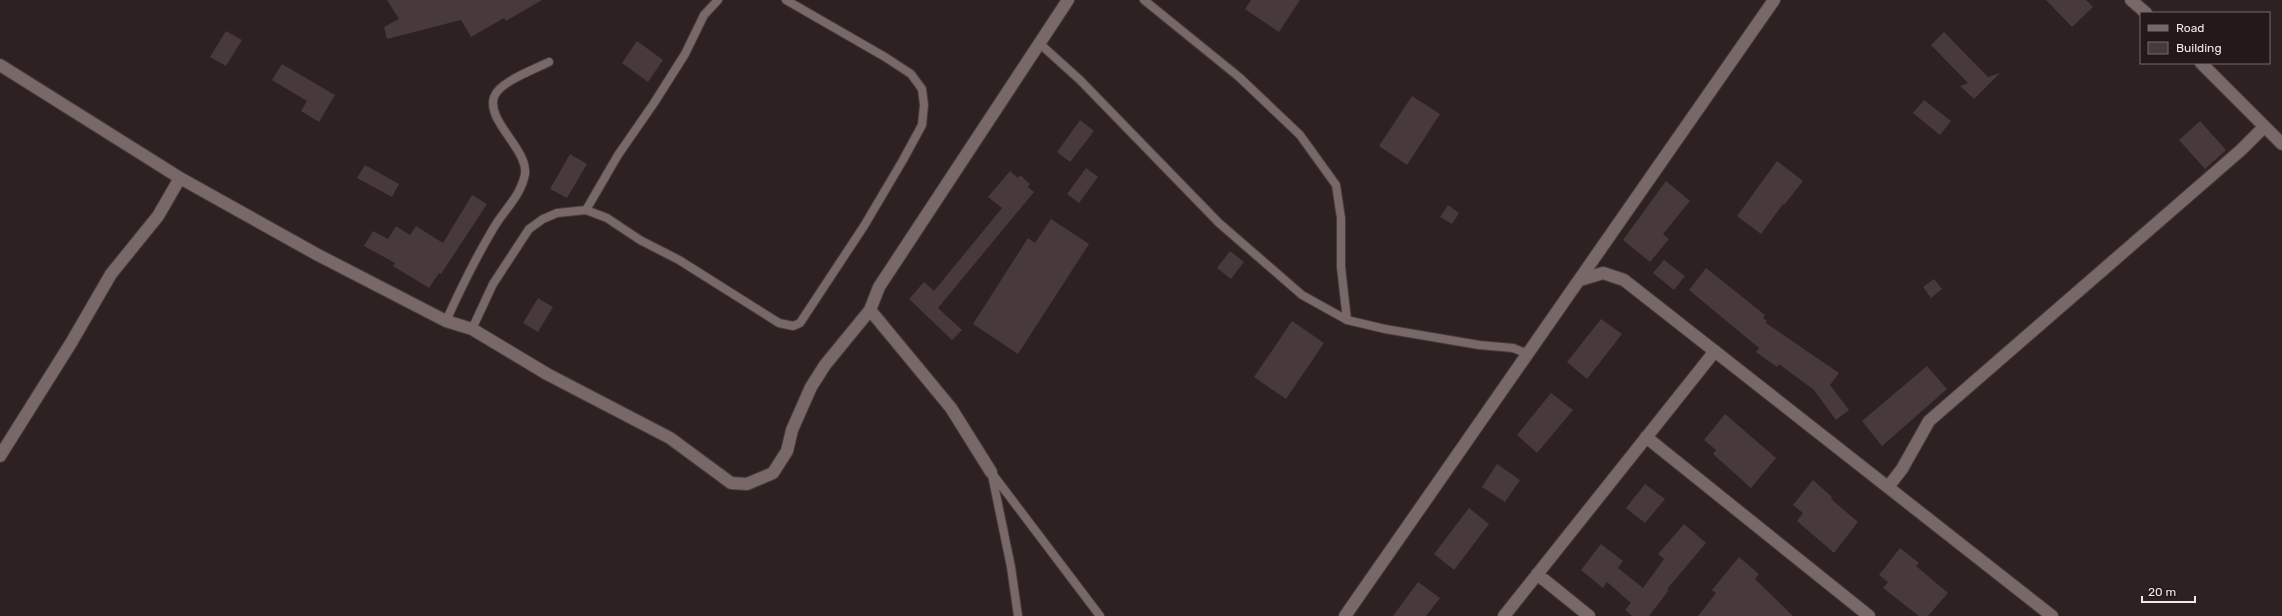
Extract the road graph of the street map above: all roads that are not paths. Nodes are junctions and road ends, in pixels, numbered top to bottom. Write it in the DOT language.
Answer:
graph roads {
  1 [pos="718,0"];
  2 [pos="786,0"];
  3 [pos="1068,0"];
  4 [pos="1144,0"];
  5 [pos="1774,0"];
  6 [pos="2131,0"];
  7 [pos="2145,12"];
  8 [pos="1039,43"];
  9 [pos="549,62"];
  10 [pos="0,64"];
  11 [pos="2202,64"];
  12 [pos="2264,127"];
  13 [pos="2282,144"];
  14 [pos="180,178"];
  15 [pos="586,210"];
  16 [pos="1580,280"];
  17 [pos="870,310"];
  18 [pos="1346,320"];
  19 [pos="446,321"];
  20 [pos="472,329"];
  21 [pos="1714,351"];
  22 [pos="1528,354"];
  23 [pos="1646,437"];
  24 [pos="0,456"];
  25 [pos="991,472"];
  26 [pos="1888,488"];
  27 [pos="1537,574"];
  28 [pos="1018,616"];
  29 [pos="1100,616"];
  30 [pos="1345,616"];
  31 [pos="1504,616"];
  32 [pos="1589,616"];
  33 [pos="1869,616"];
  34 [pos="2052,616"];
  1 -- 15 [label="lane"];
  2 -- 15 [label="lane"];
  3 -- 8 [label="street"];
  4 -- 18 [label="lane"];
  5 -- 16 [label="street"];
  6 -- 7 [label="street"];
  8 -- 17 [label="street"];
  8 -- 18 [label="lane"];
  9 -- 19 [label="lane"];
  10 -- 14 [label="street"];
  11 -- 12 [label="street"];
  12 -- 13 [label="street"];
  12 -- 26 [label="street"];
  14 -- 19 [label="street"];
  14 -- 24 [label="street"];
  15 -- 20 [label="lane"];
  16 -- 21 [label="street"];
  16 -- 22 [label="street"];
  17 -- 20 [label="street"];
  17 -- 25 [label="street"];
  18 -- 22 [label="lane"];
  19 -- 20 [label="street"];
  21 -- 23 [label="street"];
  21 -- 26 [label="street"];
  22 -- 30 [label="street"];
  23 -- 27 [label="street"];
  23 -- 33 [label="street"];
  25 -- 28 [label="lane"];
  25 -- 29 [label="lane"];
  26 -- 34 [label="street"];
  27 -- 31 [label="street"];
  27 -- 32 [label="street"];
}
